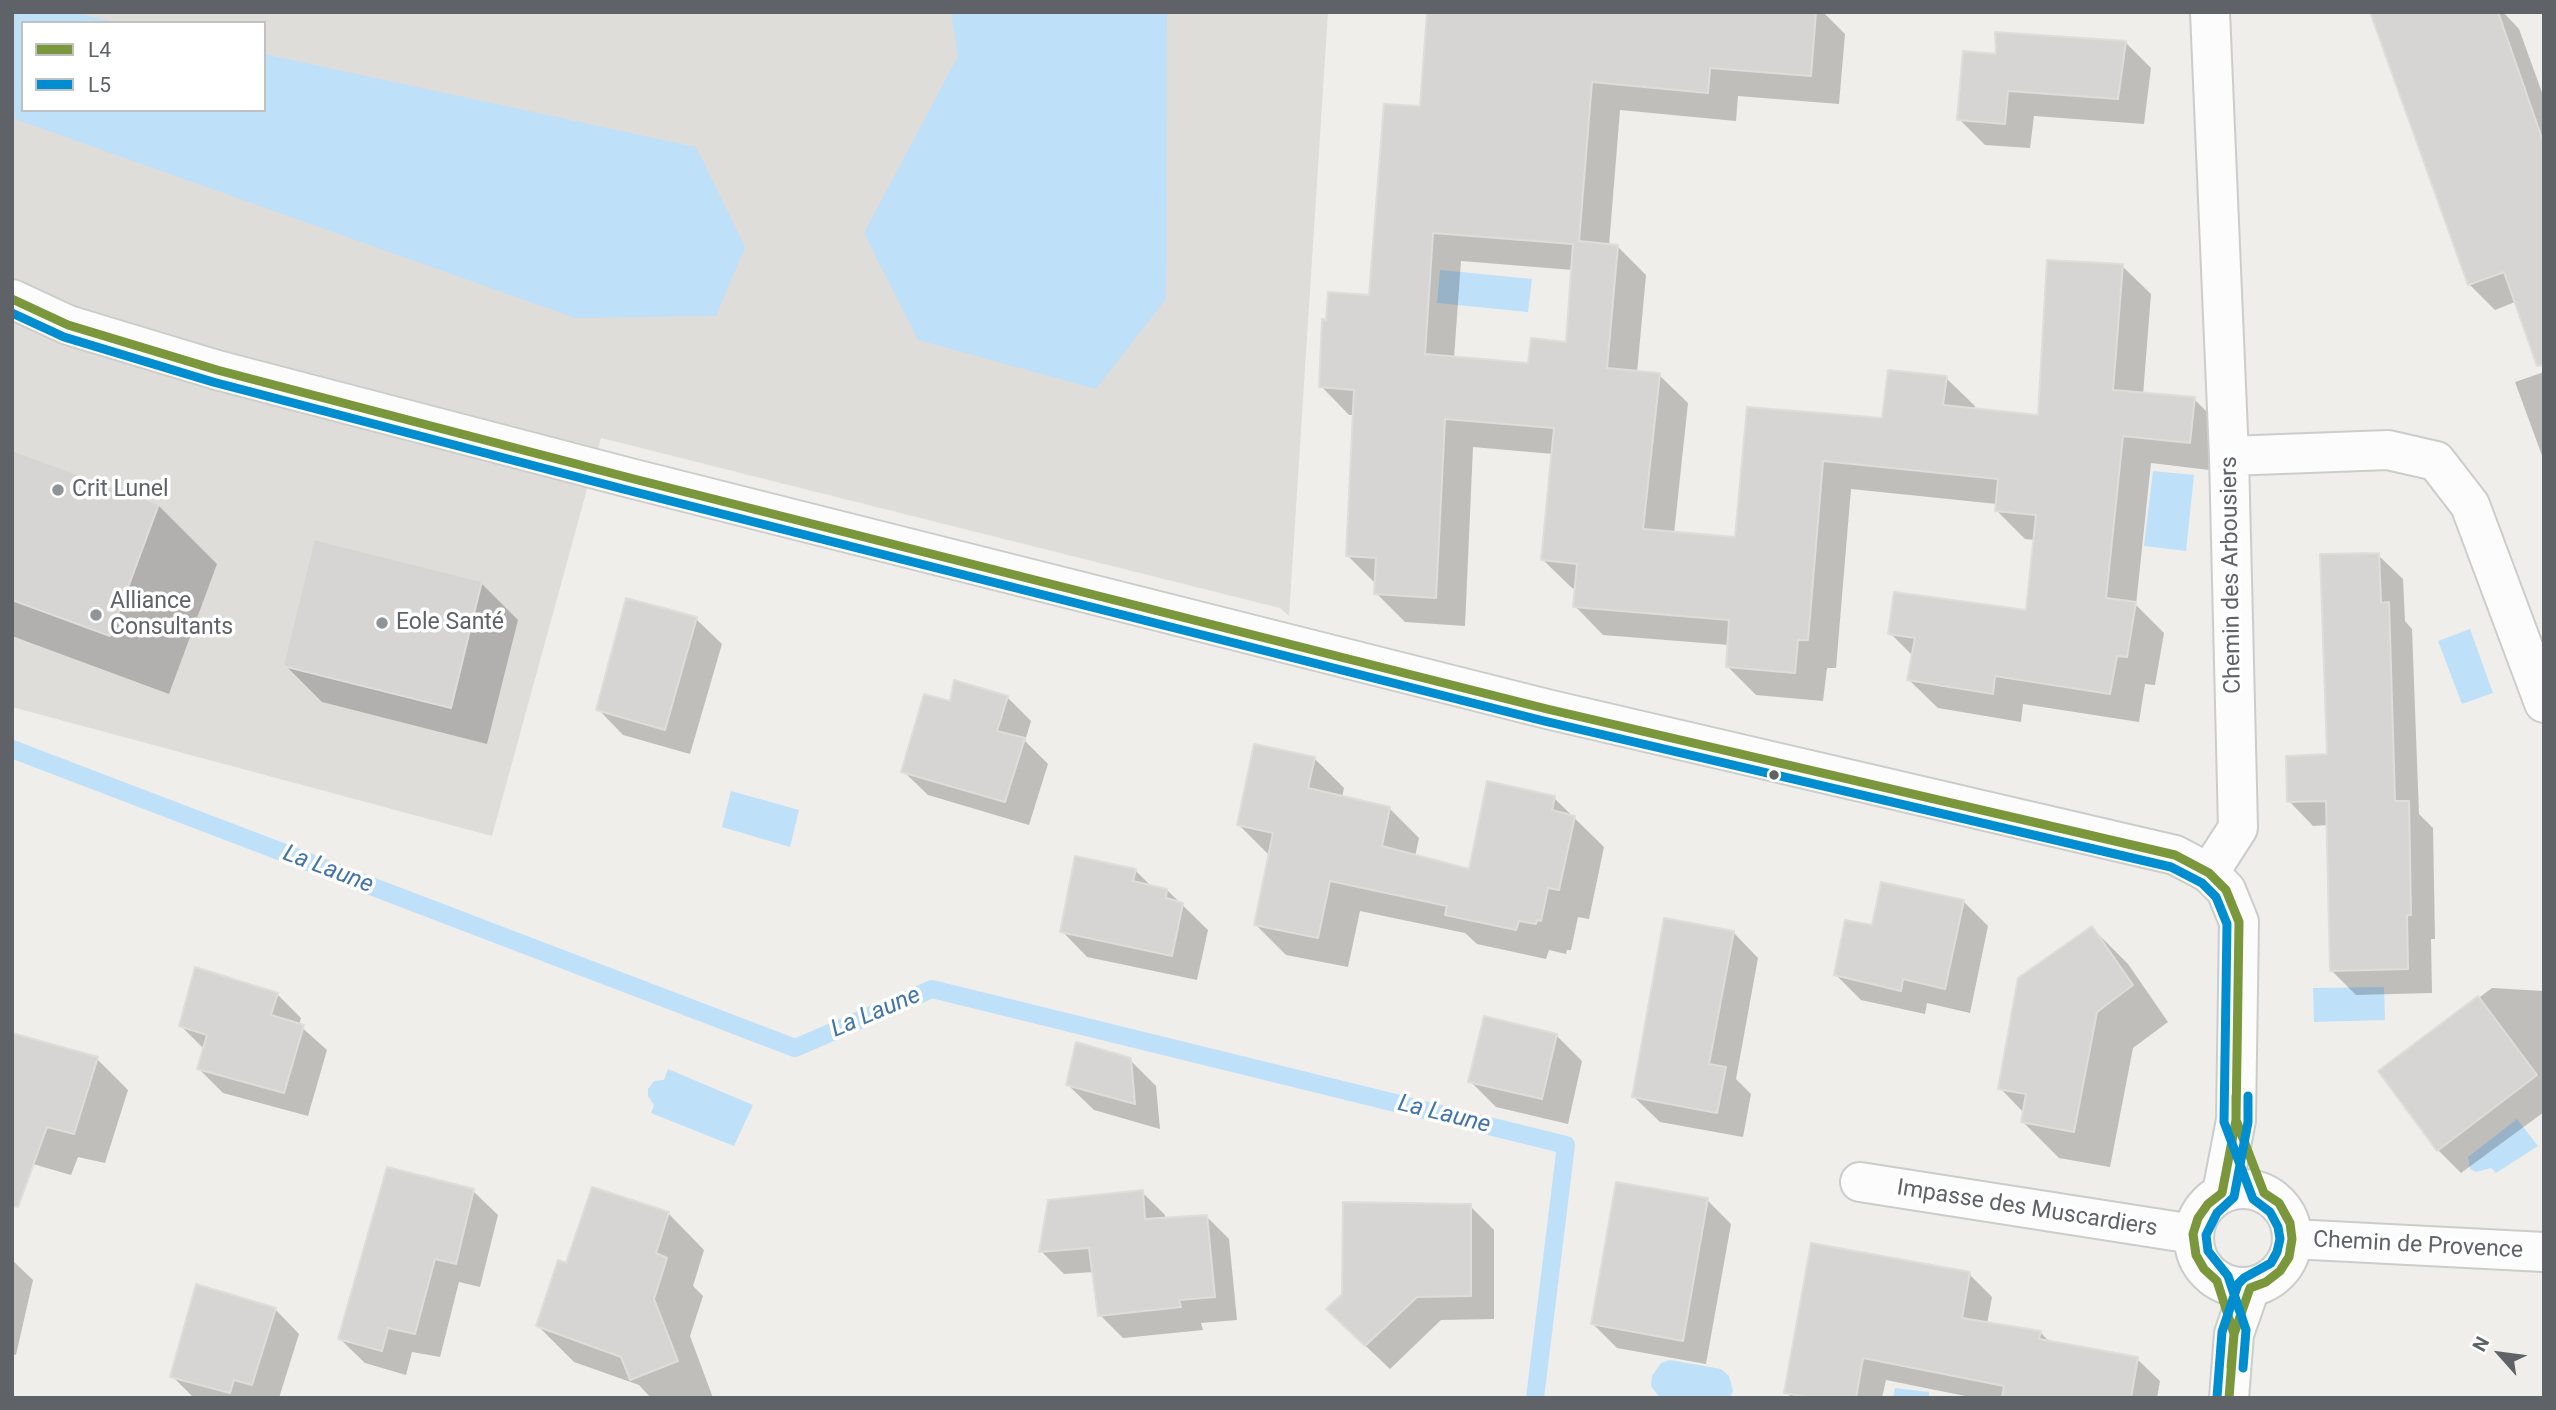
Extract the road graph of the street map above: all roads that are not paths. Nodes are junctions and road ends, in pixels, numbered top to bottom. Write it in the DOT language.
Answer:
graph roads {
  1 [pos="2210,12"];
  2 [pos="12,299"];
  3 [pos="2229,456"];
  4 [pos="2544,703"];
  5 [pos="2209,873"];
  6 [pos="2236,1120"];
  7 [pos="1860,1182"];
  8 [pos="2222,1193"];
  9 [pos="2264,1193"];
  10 [pos="2193,1234"];
  11 [pos="2292,1240"];
  12 [pos="2544,1252"];
  13 [pos="2234,1284"];
  14 [pos="2229,1398"];
  1 -- 3 [label="street, Chemin des Arbousiers"];
  2 -- 5 [label="street"];
  3 -- 4 [label="street"];
  3 -- 5 [label="street, Chemin des Arbousiers"];
  5 -- 6 [label="street"];
  6 -- 8 [label="street"];
  6 -- 9 [label="street"];
  7 -- 10 [label="street, Impasse des Muscardiers"];
  8 -- 9 [label="street"];
  8 -- 10 [label="street"];
  9 -- 11 [label="street"];
  10 -- 13 [label="street"];
  11 -- 12 [label="street, Chemin de Provence"];
  11 -- 13 [label="street"];
  13 -- 14 [label="street"];
}
